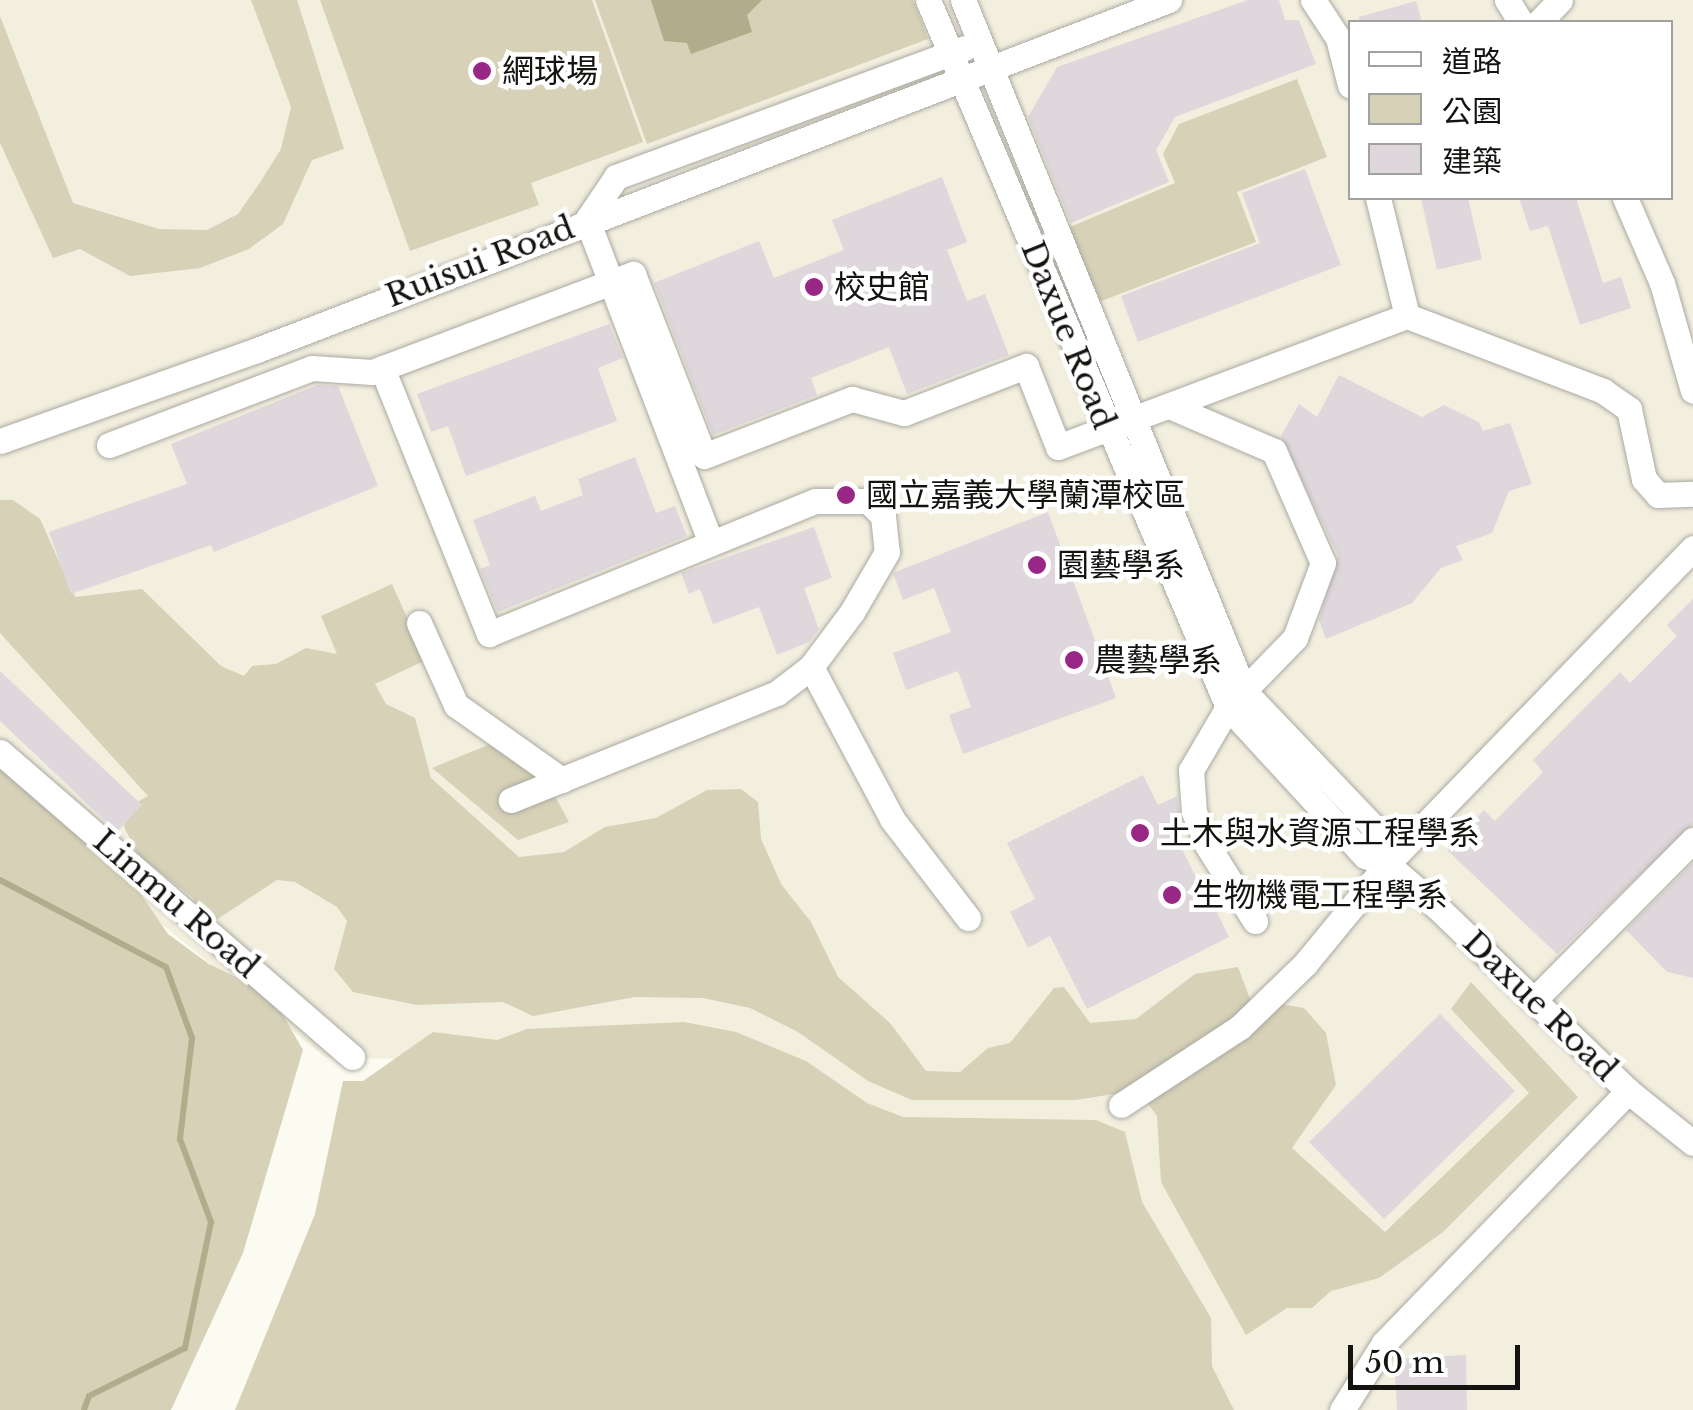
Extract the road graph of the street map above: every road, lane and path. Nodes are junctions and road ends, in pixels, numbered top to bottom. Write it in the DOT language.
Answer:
graph roads {
  1 [pos="928,0"];
  2 [pos="963,0"];
  3 [pos="1169,0"];
  4 [pos="1312,0"];
  5 [pos="985,54"];
  6 [pos="954,65"];
  7 [pos="1348,77"];
  8 [pos="1378,200"];
  9 [pos="1626,200"];
  10 [pos="587,220"];
  11 [pos="611,283"];
  12 [pos="1406,316"];
  13 [pos="382,368"];
  14 [pos="1693,391"];
  15 [pos="1169,406"];
  16 [pos="1133,420"];
  17 [pos="1106,430"];
  18 [pos="0,441"];
  19 [pos="109,445"];
  20 [pos="1693,494"];
  21 [pos="711,543"];
  22 [pos="1693,548"];
  23 [pos="418,623"];
  24 [pos="810,667"];
  25 [pos="1236,699"];
  26 [pos="0,752"];
  27 [pos="562,780"];
  28 [pos="511,800"];
  29 [pos="1693,840"];
  30 [pos="1388,864"];
  31 [pos="968,918"];
  32 [pos="1255,921"];
  33 [pos="1534,1000"];
  34 [pos="352,1057"];
  35 [pos="1628,1092"];
  36 [pos="1121,1105"];
  37 [pos="1693,1143"];
  38 [pos="1342,1410"];
  1 -- 6 [label="street, Daxue Road"];
  2 -- 5 [label="street"];
  3 -- 5 [label="street, Ruisui Road"];
  4 -- 7 [label="street"];
  5 -- 6 [label="street, Ruisui Road"];
  5 -- 16 [label="street"];
  6 -- 10 [label="street, Ruisui Road"];
  6 -- 17 [label="street, Daxue Road"];
  8 -- 12 [label="street"];
  9 -- 14 [label="street"];
  10 -- 11 [label="street"];
  10 -- 18 [label="street, Ruisui Road"];
  11 -- 13 [label="street"];
  11 -- 17 [label="street"];
  11 -- 21 [label="street"];
  12 -- 15 [label="street"];
  12 -- 20 [label="street"];
  13 -- 19 [label="street"];
  13 -- 21 [label="street"];
  15 -- 16 [label="street"];
  15 -- 25 [label="street"];
  16 -- 17 [label="street"];
  16 -- 25 [label="street"];
  17 -- 25 [label="street, Daxue Road"];
  21 -- 24 [label="street"];
  22 -- 30 [label="street"];
  23 -- 27 [label="street"];
  24 -- 27 [label="street"];
  24 -- 31 [label="street"];
  25 -- 30 [label="street, Daxue Road"];
  25 -- 32 [label="street"];
  26 -- 34 [label="street, Linmu Road"];
  27 -- 28 [label="street"];
  29 -- 33 [label="street"];
  30 -- 33 [label="street, Daxue Road"];
  30 -- 36 [label="street"];
  33 -- 35 [label="street, Daxue Road"];
  35 -- 37 [label="street, Daxue Road"];
  35 -- 38 [label="street, Daxue Road"];
}
